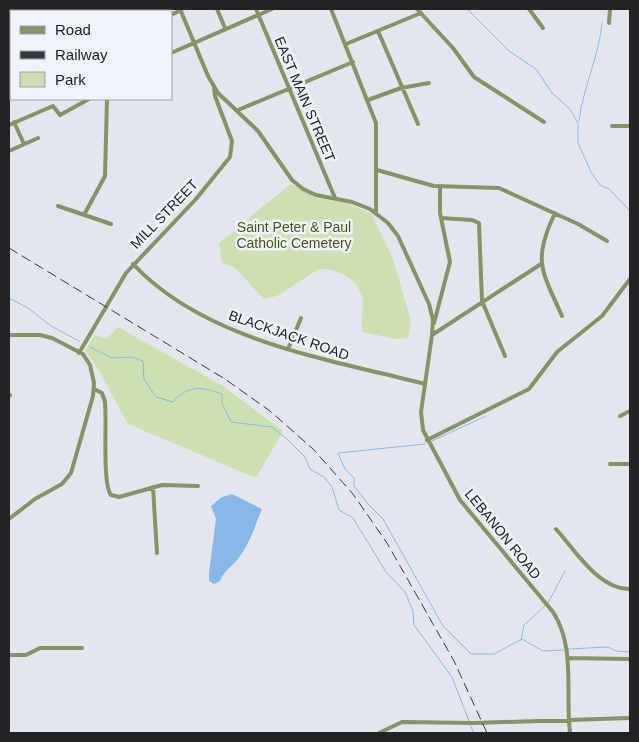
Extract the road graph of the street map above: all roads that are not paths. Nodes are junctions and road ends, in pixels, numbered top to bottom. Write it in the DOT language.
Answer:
graph roads {
  1 [pos="217,9"];
  2 [pos="256,9"];
  3 [pos="272,9"];
  4 [pos="331,9"];
  5 [pos="529,9"];
  6 [pos="610,9"];
  7 [pos="181,10"];
  8 [pos="419,11"];
  9 [pos="258,15"];
  10 [pos="610,23"];
  11 [pos="225,28"];
  12 [pos="543,28"];
  13 [pos="378,31"];
  14 [pos="193,42"];
  15 [pos="346,44"];
  16 [pos="172,52"];
  17 [pos="353,62"];
  18 [pos="429,83"];
  19 [pos="214,86"];
  20 [pos="402,88"];
  21 [pos="288,89"];
  22 [pos="87,100"];
  23 [pos="107,100"];
  24 [pos="368,100"];
  25 [pos="238,110"];
  26 [pos="14,122"];
  27 [pos="544,122"];
  28 [pos="418,124"];
  29 [pos="9,125"];
  30 [pos="612,126"];
  31 [pos="630,126"];
  32 [pos="38,138"];
  33 [pos="24,144"];
  34 [pos="9,151"];
  35 [pos="377,170"];
  36 [pos="440,186"];
  37 [pos="335,198"];
  38 [pos="58,206"];
  39 [pos="376,213"];
  40 [pos="555,213"];
  41 [pos="84,215"];
  42 [pos="441,218"];
  43 [pos="111,224"];
  44 [pos="607,241"];
  45 [pos="133,264"];
  46 [pos="541,264"];
  47 [pos="630,279"];
  48 [pos="482,302"];
  49 [pos="562,316"];
  50 [pos="301,318"];
  51 [pos="433,326"];
  52 [pos="9,335"];
  53 [pos="432,335"];
  54 [pos="288,349"];
  55 [pos="79,353"];
  56 [pos="505,356"];
  57 [pos="425,384"];
  58 [pos="94,389"];
  59 [pos="630,411"];
  60 [pos="620,416"];
  61 [pos="427,440"];
  62 [pos="610,464"];
  63 [pos="630,464"];
  64 [pos="198,486"];
  65 [pos="153,487"];
  66 [pos="9,519"];
  67 [pos="556,529"];
  68 [pos="157,554"];
  69 [pos="630,589"];
  70 [pos="82,648"];
  71 [pos="9,655"];
  72 [pos="567,658"];
  73 [pos="630,659"];
  74 [pos="568,718"];
  75 [pos="630,718"];
  76 [pos="379,733"];
  77 [pos="570,733"];
  1 -- 11 [label="street"];
  2 -- 9 [label="street, EAST MAIN STREET"];
  3 -- 9 [label="street"];
  4 -- 15 [label="street"];
  5 -- 12 [label="street"];
  6 -- 10 [label="street"];
  7 -- 14 [label="street"];
  8 -- 13 [label="street"];
  8 -- 27 [label="street"];
  9 -- 11 [label="street"];
  9 -- 21 [label="street, EAST MAIN STREET"];
  11 -- 14 [label="street"];
  13 -- 15 [label="street"];
  13 -- 20 [label="street"];
  14 -- 16 [label="street"];
  14 -- 19 [label="street"];
  15 -- 17 [label="street"];
  17 -- 21 [label="street"];
  17 -- 24 [label="street"];
  18 -- 20 [label="street"];
  19 -- 25 [label="street"];
  19 -- 45 [label="street, MILL STREET"];
  20 -- 24 [label="street"];
  20 -- 28 [label="street"];
  21 -- 25 [label="street"];
  21 -- 37 [label="street, EAST MAIN STREET"];
  22 -- 26 [label="street"];
  23 -- 41 [label="street"];
  24 -- 35 [label="street"];
  25 -- 37 [label="street"];
  26 -- 29 [label="street"];
  26 -- 33 [label="street"];
  30 -- 31 [label="street"];
  32 -- 33 [label="street"];
  33 -- 34 [label="street"];
  35 -- 36 [label="street"];
  35 -- 39 [label="street"];
  36 -- 40 [label="street"];
  36 -- 42 [label="street"];
  37 -- 39 [label="street"];
  38 -- 41 [label="street"];
  39 -- 51 [label="street, LEBANON ROAD"];
  40 -- 44 [label="street"];
  40 -- 46 [label="street"];
  41 -- 43 [label="street"];
  42 -- 48 [label="street"];
  42 -- 51 [label="street"];
  45 -- 54 [label="street, BLACKJACK ROAD"];
  45 -- 55 [label="street, MILL STREET"];
  46 -- 48 [label="street"];
  46 -- 49 [label="street"];
  47 -- 61 [label="street"];
  48 -- 53 [label="street"];
  48 -- 56 [label="street"];
  50 -- 54 [label="street"];
  51 -- 53 [label="street, LEBANON ROAD"];
  52 -- 55 [label="street"];
  53 -- 57 [label="street, LEBANON ROAD"];
  54 -- 57 [label="street, BLACKJACK ROAD"];
  55 -- 58 [label="street"];
  57 -- 61 [label="street, LEBANON ROAD"];
  58 -- 65 [label="street"];
  58 -- 66 [label="street"];
  59 -- 60 [label="street"];
  61 -- 72 [label="street, LEBANON ROAD"];
  62 -- 63 [label="street"];
  64 -- 65 [label="street"];
  65 -- 68 [label="street"];
  67 -- 69 [label="street"];
  70 -- 71 [label="street"];
  72 -- 73 [label="street"];
  72 -- 74 [label="street, LEBANON ROAD"];
  74 -- 75 [label="street"];
  74 -- 76 [label="street"];
  74 -- 77 [label="street, LEBANON ROAD"];
}
